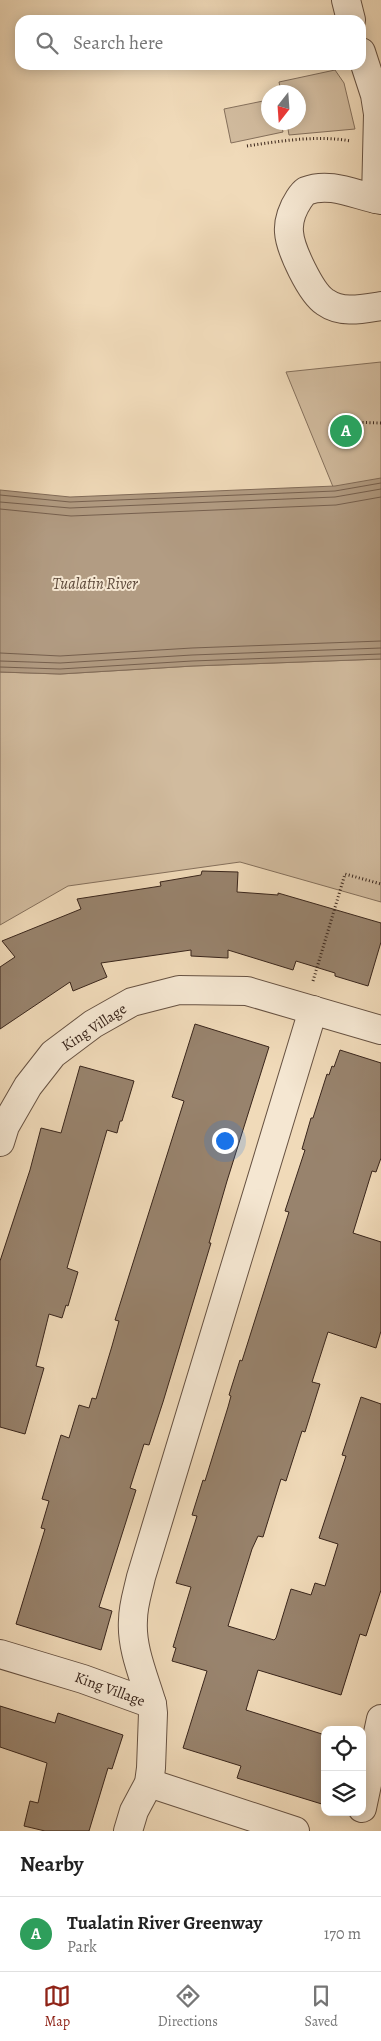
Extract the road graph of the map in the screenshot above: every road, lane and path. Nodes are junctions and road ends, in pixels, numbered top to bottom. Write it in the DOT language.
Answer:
graph roads {
  1 [pos="346,0"];
  2 [pos="350,15"];
  3 [pos="366,67"];
  4 [pos="378,144"];
  5 [pos="247,146"];
  6 [pos="379,199"];
  7 [pos="381,306"];
  8 [pos="345,422"];
  9 [pos="381,423"];
  10 [pos="381,884"];
  11 [pos="309,1009"];
  12 [pos="381,1030"];
  13 [pos="0,1142"];
  14 [pos="0,1654"];
  15 [pos="152,1704"];
  16 [pos="381,1719"];
  17 [pos="149,1782"];
  18 [pos="366,1789"];
  19 [pos="360,1816"];
  20 [pos="128,1831"];
  21 [pos="295,1831"];
  22 [pos="357,1831"];
  1 -- 2 [label="street"];
  3 -- 4 [label="street"];
  4 -- 5 [label="path"];
  4 -- 6 [label="street"];
  6 -- 7 [label="street"];
  8 -- 9 [label="path"];
  10 -- 11 [label="path"];
  11 -- 12 [label="street, King Village"];
  11 -- 13 [label="street, King Village"];
  11 -- 15 [label="street"];
  14 -- 15 [label="street, King Village"];
  15 -- 17 [label="street, King Village"];
  16 -- 18 [label="street"];
  17 -- 20 [label="street, King Village"];
  17 -- 21 [label="street"];
  19 -- 22 [label="street"];
}
